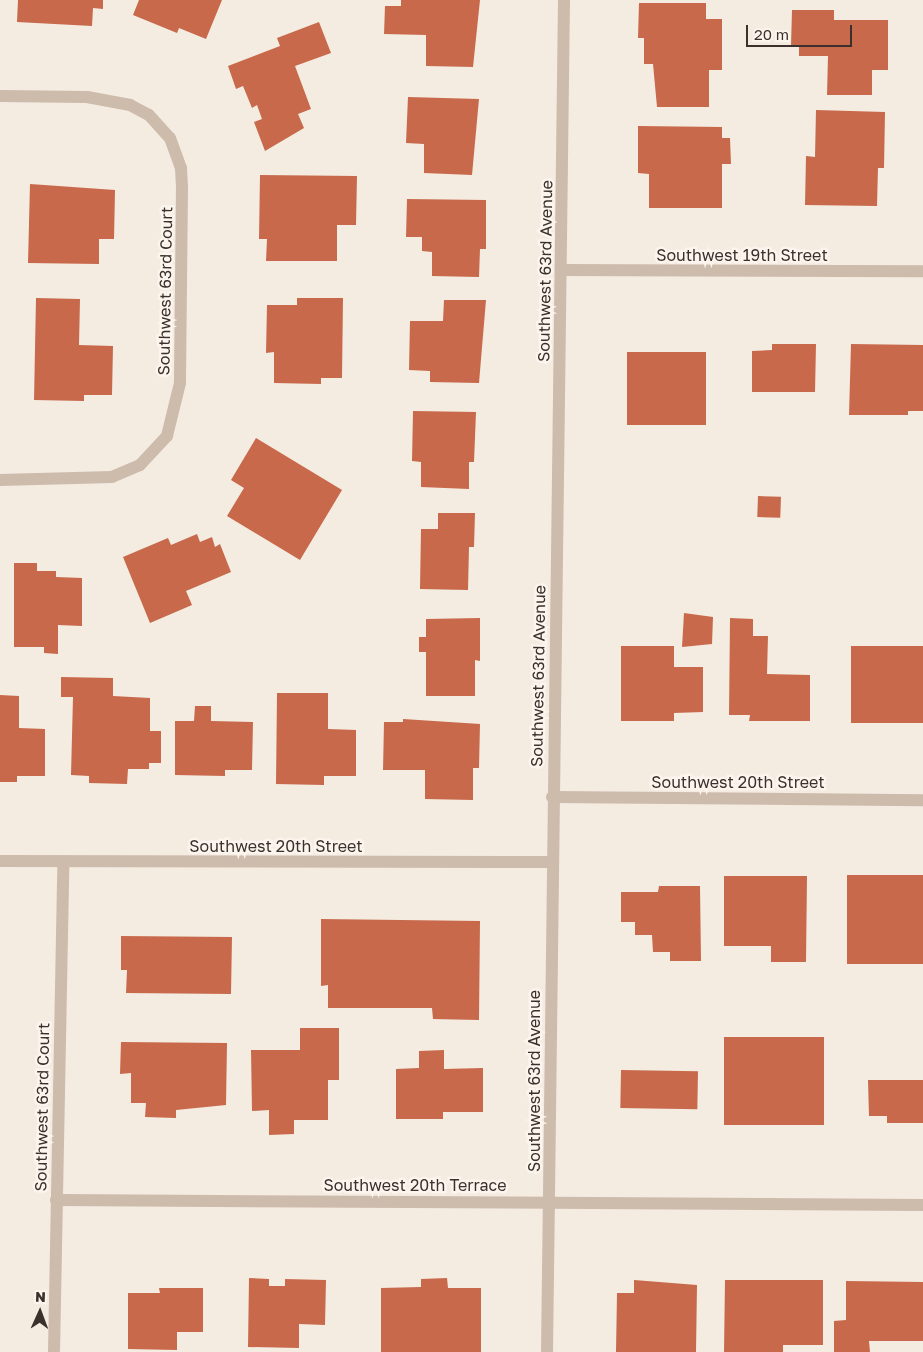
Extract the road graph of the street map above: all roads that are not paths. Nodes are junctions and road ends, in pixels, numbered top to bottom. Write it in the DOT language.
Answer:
graph roads {
  1 [pos="564,0"];
  2 [pos="0,96"];
  3 [pos="562,270"];
  4 [pos="923,271"];
  5 [pos="0,480"];
  6 [pos="552,797"];
  7 [pos="923,800"];
  8 [pos="0,861"];
  9 [pos="63,862"];
  10 [pos="552,862"];
  11 [pos="56,1200"];
  12 [pos="549,1202"];
  13 [pos="923,1205"];
  14 [pos="54,1352"];
  15 [pos="547,1352"];
  1 -- 3 [label="street, Southwest 63rd Avenue"];
  2 -- 5 [label="street, Southwest 63rd Court"];
  3 -- 4 [label="street, Southwest 19th Street"];
  3 -- 6 [label="street, Southwest 63rd Avenue"];
  6 -- 7 [label="street, Southwest 20th Street"];
  6 -- 10 [label="street, Southwest 63rd Avenue"];
  8 -- 9 [label="street, Southwest 20th Street"];
  9 -- 10 [label="street, Southwest 20th Street"];
  9 -- 11 [label="street, Southwest 63rd Court"];
  10 -- 12 [label="street, Southwest 63rd Avenue"];
  11 -- 12 [label="street, Southwest 20th Terrace"];
  11 -- 14 [label="street, Southwest 63rd Court"];
  12 -- 13 [label="street, Southwest 20th Terrace"];
  12 -- 15 [label="street, Southwest 63rd Avenue"];
}
